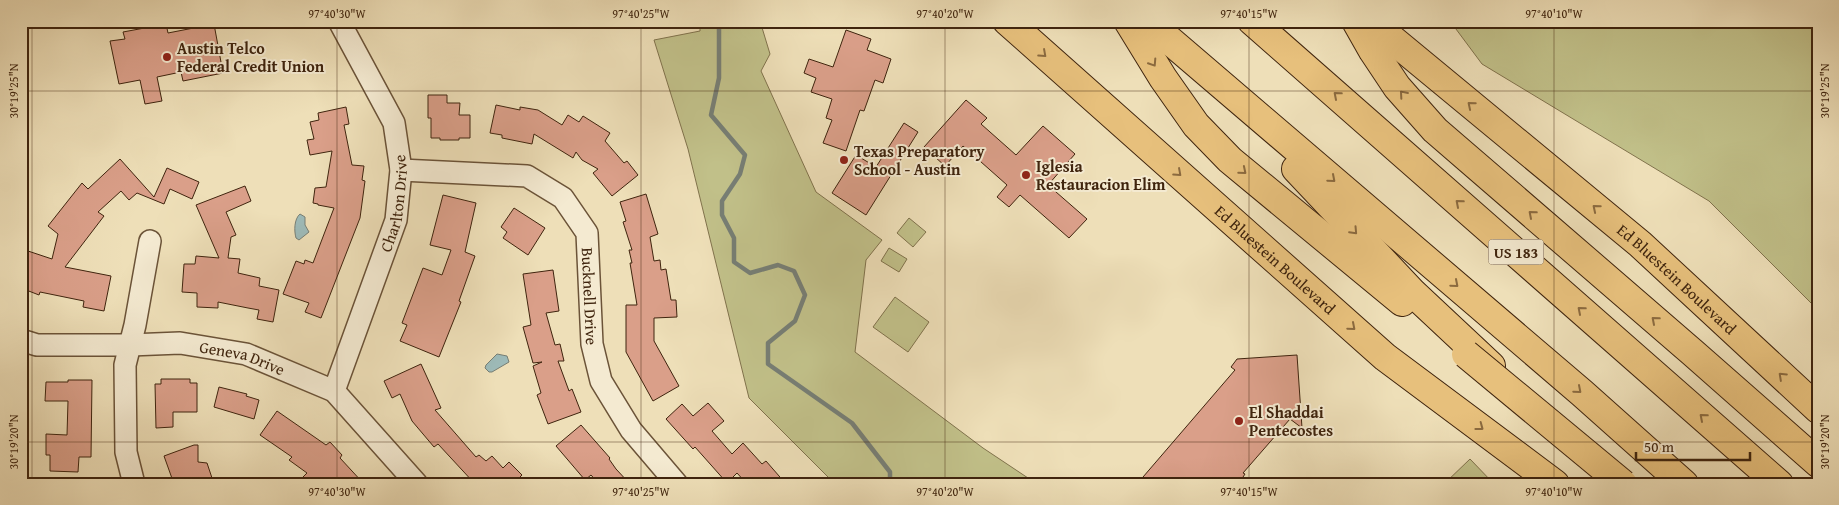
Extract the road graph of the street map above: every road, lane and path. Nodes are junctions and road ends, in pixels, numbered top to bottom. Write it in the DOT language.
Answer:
graph roads {
  1 [pos="339,21"];
  2 [pos="1007,21"];
  3 [pos="1128,21"];
  4 [pos="1147,21"];
  5 [pos="1252,21"];
  6 [pos="1356,21"];
  7 [pos="1370,21"];
  8 [pos="1202,67"];
  9 [pos="400,170"];
  10 [pos="150,241"];
  11 [pos="21,340"];
  12 [pos="130,345"];
  13 [pos="334,391"];
  14 [pos="1818,409"];
  15 [pos="1818,463"];
  16 [pos="134,484"];
  17 [pos="417,484"];
  18 [pos="676,484"];
  19 [pos="1555,484"];
  20 [pos="1617,484"];
  21 [pos="1624,484"];
  22 [pos="1684,484"];
  23 [pos="1779,484"];
  1 -- 9 [label="street, Charlton Drive"];
  2 -- 19 [label="main road, Ed Bluestein Boulevard, one-way"];
  3 -- 21 [label="main road, one-way, bridge"];
  4 -- 8 [label="main road"];
  23 -- 5 [label="main road, US 183, one-way"];
  15 -- 6 [label="main road, one-way"];
  14 -- 7 [label="main road, Ed Bluestein Boulevard, one-way"];
  8 -- 20 [label="main road, one-way"];
  8 -- 22 [label="main road, one-way"];
  9 -- 13 [label="street, Charlton Drive"];
  9 -- 18 [label="street, Bucknell Drive"];
  10 -- 12 [label="street"];
  11 -- 12 [label="street, Geneva Drive"];
  12 -- 13 [label="street, Geneva Drive"];
  12 -- 16 [label="street"];
  13 -- 17 [label="street, Geneva Drive"];
}
